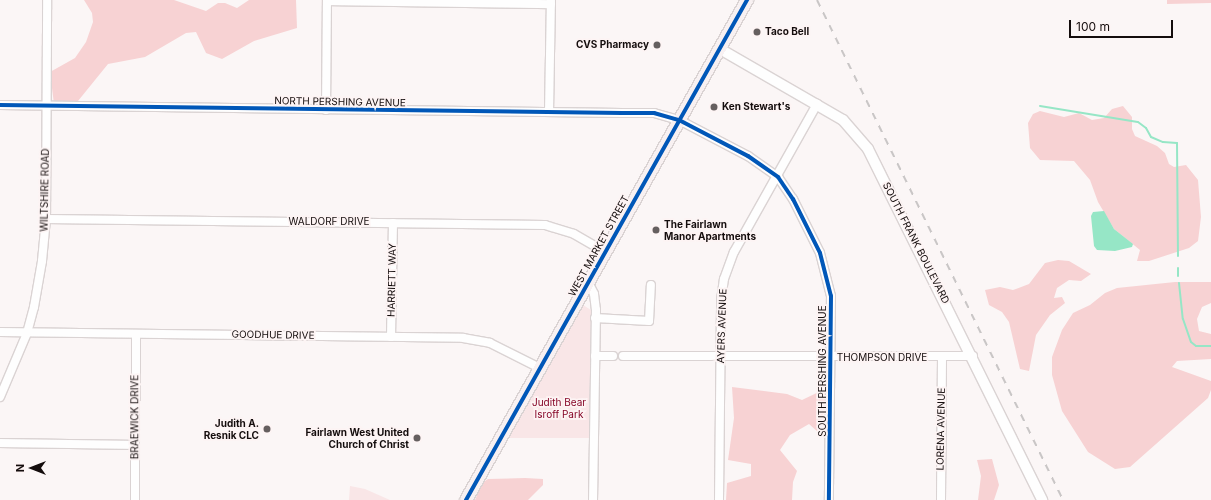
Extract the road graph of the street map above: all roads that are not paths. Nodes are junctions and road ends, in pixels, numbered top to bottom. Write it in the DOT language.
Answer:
graph roads {
  1 [pos="47,0"];
  2 [pos="747,0"];
  3 [pos="327,1"];
  4 [pos="551,2"];
  5 [pos="720,49"];
  6 [pos="817,104"];
  7 [pos="0,106"];
  8 [pos="46,106"];
  9 [pos="326,110"];
  10 [pos="548,112"];
  11 [pos="679,120"];
  12 [pos="778,177"];
  13 [pos="46,219"];
  14 [pos="392,223"];
  15 [pos="605,252"];
  16 [pos="588,282"];
  17 [pos="651,285"];
  18 [pos="595,318"];
  19 [pos="0,332"];
  20 [pos="27,333"];
  21 [pos="136,334"];
  22 [pos="391,336"];
  23 [pos="595,356"];
  24 [pos="613,356"];
  25 [pos="624,356"];
  26 [pos="973,356"];
  27 [pos="832,357"];
  28 [pos="721,358"];
  29 [pos="942,358"];
  30 [pos="540,368"];
  31 [pos="0,397"];
  32 [pos="0,443"];
  33 [pos="135,445"];
  34 [pos="135,500"];
  35 [pos="466,500"];
  36 [pos="593,500"];
  37 [pos="719,500"];
  38 [pos="829,500"];
  39 [pos="941,500"];
  40 [pos="1042,500"];
  1 -- 8 [label="street, WILTSHIRE ROAD"];
  2 -- 5 [label="main road, WEST MARKET STREET"];
  3 -- 4 [label="street"];
  3 -- 9 [label="street"];
  4 -- 10 [label="street"];
  5 -- 6 [label="street, SOUTH FRANK BOULEVARD"];
  5 -- 11 [label="main road, WEST MARKET STREET"];
  6 -- 12 [label="street, AYERS AVENUE"];
  6 -- 26 [label="street, SOUTH FRANK BOULEVARD"];
  7 -- 8 [label="street, NORTH PERSHING AVENUE"];
  8 -- 9 [label="street, NORTH PERSHING AVENUE"];
  8 -- 13 [label="street, WILTSHIRE ROAD"];
  9 -- 10 [label="street, NORTH PERSHING AVENUE"];
  10 -- 11 [label="street, NORTH PERSHING AVENUE"];
  11 -- 12 [label="street, SOUTH PERSHING AVENUE"];
  11 -- 15 [label="main road, WEST MARKET STREET"];
  12 -- 27 [label="street, SOUTH PERSHING AVENUE"];
  12 -- 28 [label="street, AYERS AVENUE"];
  13 -- 14 [label="street, WALDORF DRIVE"];
  13 -- 20 [label="street, WILTSHIRE ROAD"];
  14 -- 15 [label="street, WALDORF DRIVE"];
  14 -- 22 [label="street, HARRIETT WAY"];
  15 -- 16 [label="main road, WEST MARKET STREET"];
  16 -- 18 [label="street"];
  16 -- 30 [label="main road, WEST MARKET STREET"];
  17 -- 18 [label="street"];
  18 -- 23 [label="street"];
  19 -- 20 [label="street, GOODHUE DRIVE"];
  20 -- 21 [label="street, GOODHUE DRIVE"];
  20 -- 31 [label="street, WILTSHIRE ROAD"];
  21 -- 22 [label="street, GOODHUE DRIVE"];
  21 -- 33 [label="street, BRAEWICK DRIVE"];
  22 -- 30 [label="street, GOODHUE DRIVE"];
  23 -- 24 [label="street"];
  23 -- 36 [label="street"];
  25 -- 28 [label="street, THOMPSON DRIVE"];
  26 -- 29 [label="street, THOMPSON DRIVE"];
  26 -- 40 [label="street, SOUTH FRANK BOULEVARD"];
  27 -- 28 [label="street, THOMPSON DRIVE"];
  27 -- 29 [label="street, THOMPSON DRIVE"];
  27 -- 38 [label="street, SOUTH PERSHING AVENUE"];
  28 -- 37 [label="street, AYERS AVENUE"];
  29 -- 39 [label="street, LORENA AVENUE"];
  30 -- 35 [label="main road, WEST MARKET STREET"];
  32 -- 33 [label="street"];
  33 -- 34 [label="street, BRAEWICK DRIVE"];
}
